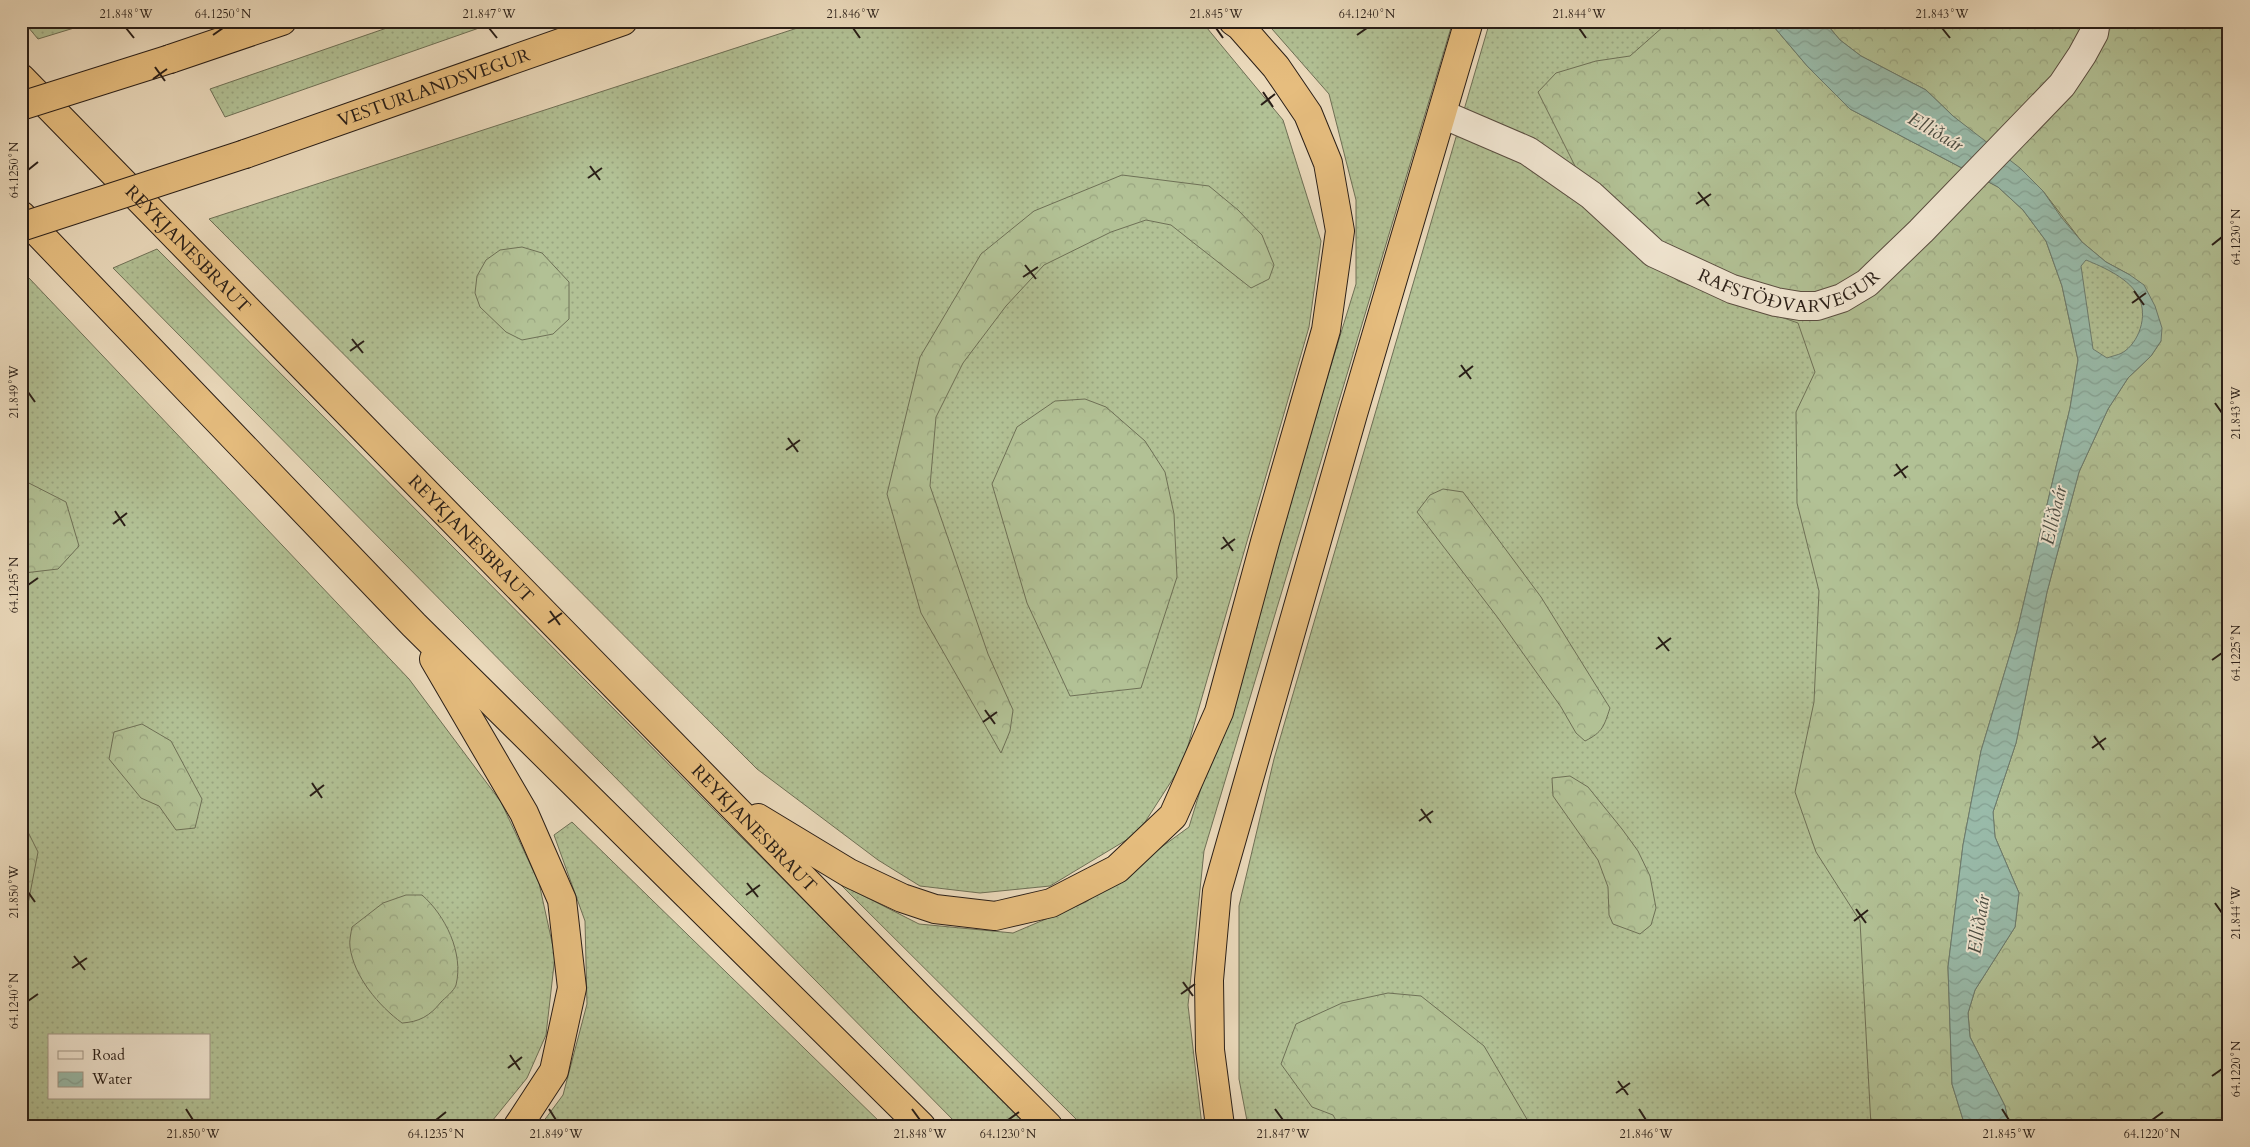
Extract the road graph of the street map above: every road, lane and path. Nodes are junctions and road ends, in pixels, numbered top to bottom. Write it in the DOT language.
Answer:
graph roads {
  1 [pos="244,21"];
  2 [pos="282,21"];
  3 [pos="623,21"];
  4 [pos="1233,21"];
  5 [pos="1469,21"];
  6 [pos="2096,21"];
  7 [pos="170,59"];
  8 [pos="21,78"];
  9 [pos="21,106"];
  10 [pos="1442,114"];
  11 [pos="21,215"];
  12 [pos="21,227"];
  13 [pos="414,626"];
  14 [pos="721,795"];
  15 [pos="518,1126"];
  16 [pos="921,1126"];
  17 [pos="1048,1126"];
  18 [pos="1220,1126"];
  1 -- 7 [label="highway"];
  2 -- 7 [label="highway"];
  3 -- 12 [label="highway, VESTURLANDSVEGUR, bridge"];
  4 -- 14 [label="highway"];
  5 -- 10 [label="highway"];
  6 -- 10 [label="lane, RAFSTÖÐVARVEGUR"];
  7 -- 9 [label="highway, bridge"];
  8 -- 14 [label="highway, REYKJANESBRAUT"];
  10 -- 18 [label="highway"];
  11 -- 13 [label="highway"];
  13 -- 15 [label="highway"];
  13 -- 16 [label="highway"];
  14 -- 17 [label="highway, REYKJANESBRAUT"];
}
